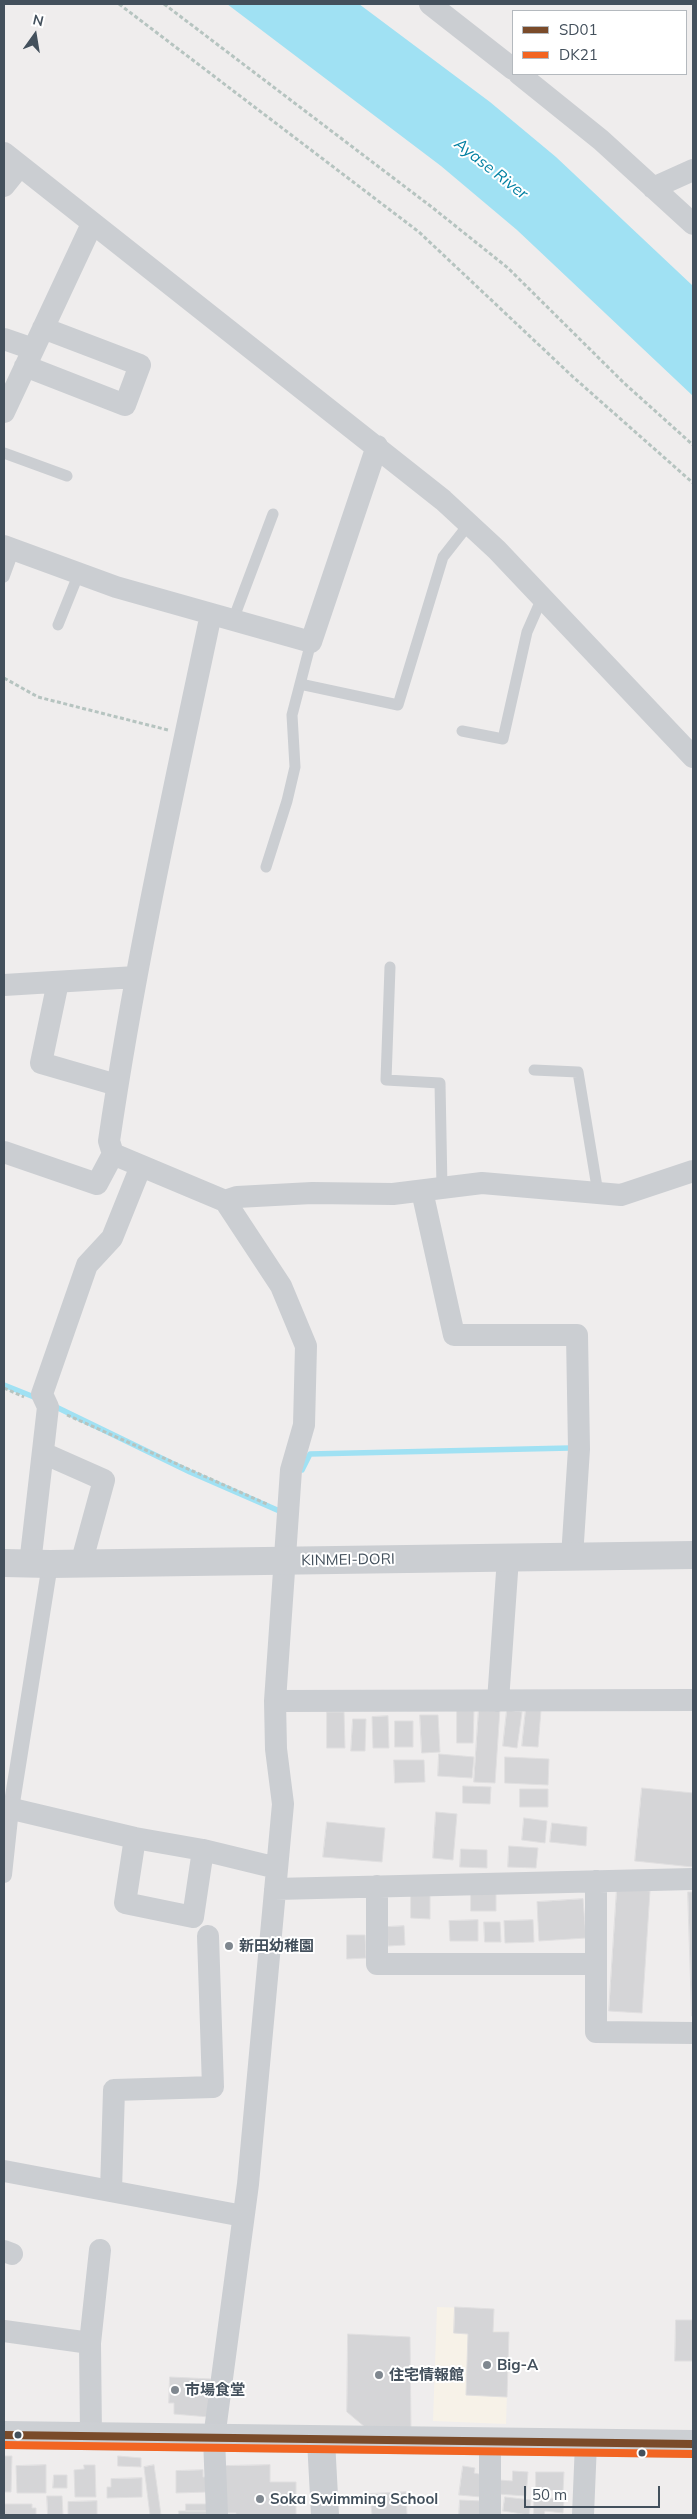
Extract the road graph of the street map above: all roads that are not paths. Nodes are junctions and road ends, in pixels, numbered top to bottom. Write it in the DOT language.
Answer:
graph roads {
  1 [pos="430,4"];
  2 [pos="512,68"];
  3 [pos="520,75"];
  4 [pos="12,160"];
  5 [pos="693,170"];
  6 [pos="4,186"];
  7 [pos="654,188"];
  8 [pos="92,224"];
  9 [pos="693,224"];
  10 [pos="43,328"];
  11 [pos="4,339"];
  12 [pos="29,358"];
  13 [pos="4,412"];
  14 [pos="377,446"];
  15 [pos="4,453"];
  16 [pos="67,476"];
  17 [pos="273,514"];
  18 [pos="469,524"];
  19 [pos="9,548"];
  20 [pos="79,573"];
  21 [pos="4,577"];
  22 [pos="542,598"];
  23 [pos="211,614"];
  24 [pos="233,620"];
  25 [pos="58,625"];
  26 [pos="311,642"];
  27 [pos="300,684"];
  28 [pos="462,731"];
  29 [pos="693,757"];
  30 [pos="266,867"];
  31 [pos="390,968"];
  32 [pos="136,977"];
  33 [pos="58,982"];
  34 [pos="4,985"];
  35 [pos="534,1070"];
  36 [pos="117,1085"];
  37 [pos="4,1152"];
  38 [pos="113,1154"];
  39 [pos="141,1166"];
  40 [pos="693,1171"];
  41 [pos="432,1190"];
  42 [pos="598,1193"];
  43 [pos="225,1201"];
  44 [pos="43,1453"];
  45 [pos="693,1555"];
  46 [pos="572,1557"];
  47 [pos="508,1558"];
  48 [pos="285,1561"];
  49 [pos="28,1564"];
  50 [pos="81,1564"];
  51 [pos="693,1700"];
  52 [pos="275,1701"];
  53 [pos="498,1701"];
  54 [pos="8,1808"];
  55 [pos="135,1838"];
  56 [pos="203,1850"];
  57 [pos="4,1875"];
  58 [pos="276,1878"];
  59 [pos="693,1879"];
  60 [pos="596,1881"];
  61 [pos="377,1886"];
  62 [pos="208,1936"];
  63 [pos="596,1964"];
  64 [pos="693,2033"];
  65 [pos="4,2171"];
  66 [pos="112,2191"];
  67 [pos="243,2216"];
  68 [pos="100,2250"];
  69 [pos="4,2331"];
  70 [pos="90,2343"];
  71 [pos="4,2435"];
  72 [pos="91,2436"];
  73 [pos="214,2438"];
  74 [pos="321,2440"];
  75 [pos="490,2442"];
  76 [pos="586,2443"];
  77 [pos="693,2444"];
  78 [pos="216,2515"];
  79 [pos="324,2515"];
  80 [pos="490,2515"];
  81 [pos="583,2515"];
  1 -- 2 [label="street"];
  3 -- 7 [label="street"];
  4 -- 6 [label="street"];
  4 -- 8 [label="street"];
  5 -- 7 [label="street"];
  7 -- 9 [label="street"];
  8 -- 10 [label="street"];
  8 -- 14 [label="street"];
  10 -- 12 [label="street"];
  10 -- 12 [label="street"];
  11 -- 12 [label="street"];
  12 -- 13 [label="street"];
  14 -- 18 [label="street"];
  14 -- 26 [label="street"];
  15 -- 16 [label="lane"];
  17 -- 24 [label="lane"];
  18 -- 22 [label="street"];
  18 -- 27 [label="lane"];
  19 -- 20 [label="street"];
  19 -- 21 [label="lane"];
  20 -- 23 [label="street"];
  20 -- 25 [label="lane"];
  22 -- 28 [label="lane"];
  22 -- 29 [label="street"];
  23 -- 24 [label="street"];
  23 -- 32 [label="street"];
  24 -- 26 [label="street"];
  26 -- 27 [label="lane"];
  27 -- 30 [label="lane"];
  31 -- 41 [label="lane"];
  32 -- 33 [label="street"];
  32 -- 36 [label="street"];
  33 -- 34 [label="street"];
  33 -- 36 [label="street"];
  35 -- 42 [label="lane"];
  36 -- 38 [label="street"];
  37 -- 38 [label="street"];
  38 -- 39 [label="street"];
  39 -- 43 [label="street"];
  39 -- 44 [label="street"];
  40 -- 42 [label="street"];
  41 -- 42 [label="street"];
  41 -- 43 [label="street"];
  41 -- 46 [label="street"];
  43 -- 48 [label="street"];
  44 -- 49 [label="street"];
  44 -- 50 [label="street"];
  45 -- 46 [label="street, KINMEI-DORI"];
  46 -- 47 [label="street, KINMEI-DORI"];
  47 -- 48 [label="street, KINMEI-DORI"];
  47 -- 53 [label="street"];
  48 -- 50 [label="street, KINMEI-DORI"];
  48 -- 52 [label="street"];
  49 -- 50 [label="street, KINMEI-DORI"];
  49 -- 54 [label="street"];
  51 -- 53 [label="street"];
  52 -- 53 [label="street"];
  52 -- 58 [label="street"];
  54 -- 55 [label="street"];
  54 -- 57 [label="street"];
  55 -- 56 [label="street"];
  55 -- 56 [label="street"];
  56 -- 58 [label="street"];
  58 -- 61 [label="street"];
  58 -- 67 [label="street"];
  59 -- 60 [label="street"];
  60 -- 61 [label="street"];
  60 -- 63 [label="street"];
  61 -- 63 [label="street"];
  62 -- 66 [label="street"];
  63 -- 64 [label="street"];
  65 -- 66 [label="street"];
  66 -- 67 [label="street"];
  67 -- 73 [label="street"];
  68 -- 70 [label="street"];
  69 -- 70 [label="street"];
  70 -- 72 [label="street"];
  71 -- 72 [label="main road"];
  72 -- 73 [label="main road"];
  73 -- 74 [label="main road"];
  73 -- 78 [label="street"];
  74 -- 75 [label="main road"];
  74 -- 79 [label="street"];
  75 -- 76 [label="main road"];
  75 -- 80 [label="street"];
  76 -- 77 [label="main road"];
  76 -- 81 [label="street"];
}
